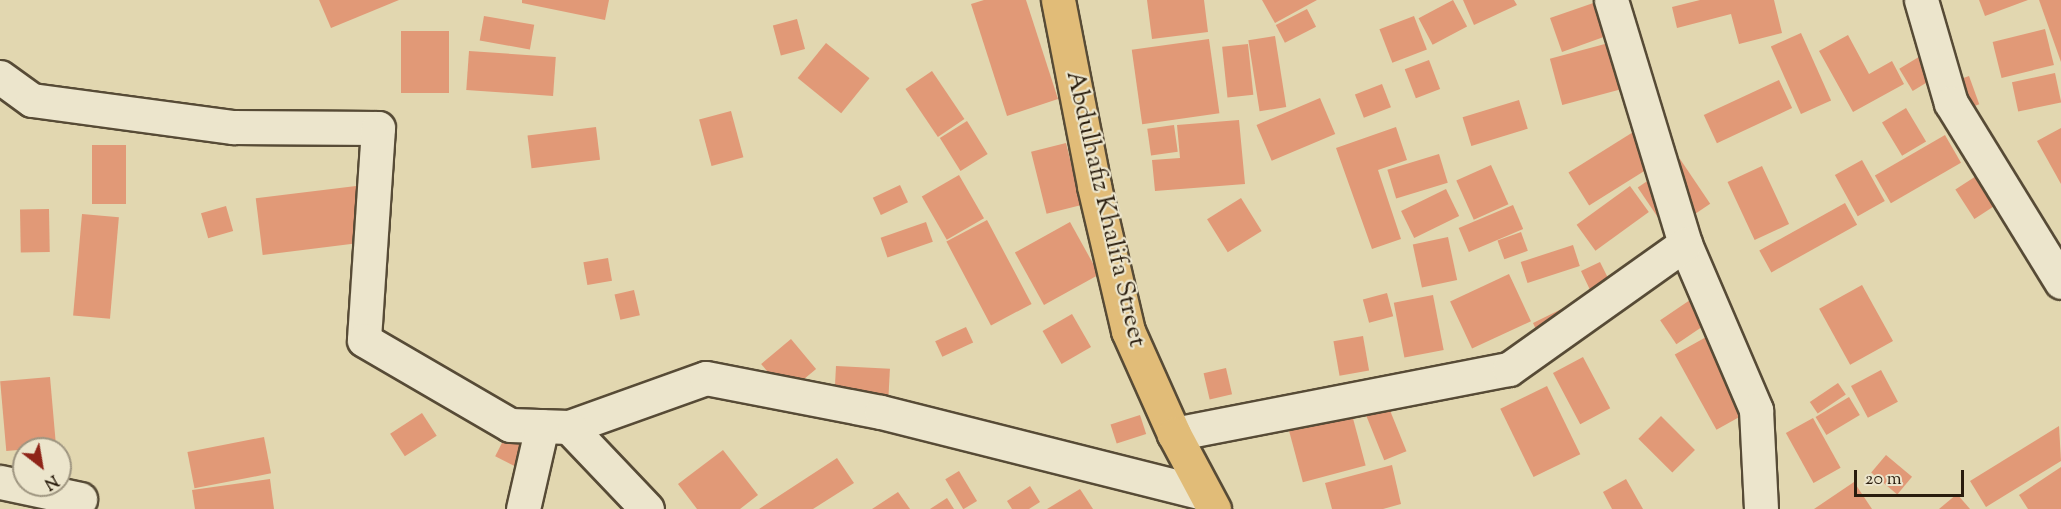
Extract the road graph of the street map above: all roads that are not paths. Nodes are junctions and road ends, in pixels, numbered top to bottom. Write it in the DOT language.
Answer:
graph roads {
  1 [pos="1058,0"];
  2 [pos="1611,0"];
  3 [pos="1921,0"];
  4 [pos="0,77"];
  5 [pos="1685,244"];
  6 [pos="2061,282"];
  7 [pos="556,427"];
  8 [pos="1174,434"];
  9 [pos="0,482"];
  10 [pos="81,499"];
  11 [pos="1209,501"];
  12 [pos="523,509"];
  13 [pos="647,509"];
  14 [pos="1761,509"];
  1 -- 8 [label="main road, Abdulhafiz Khalifa Street"];
  2 -- 5 [label="street"];
  3 -- 6 [label="street"];
  4 -- 7 [label="street"];
  5 -- 8 [label="street"];
  5 -- 14 [label="street"];
  7 -- 11 [label="street"];
  7 -- 12 [label="street"];
  7 -- 13 [label="street"];
  8 -- 11 [label="main road, Abdulhafiz Khalifa Street"];
  9 -- 10 [label="street"];
}
